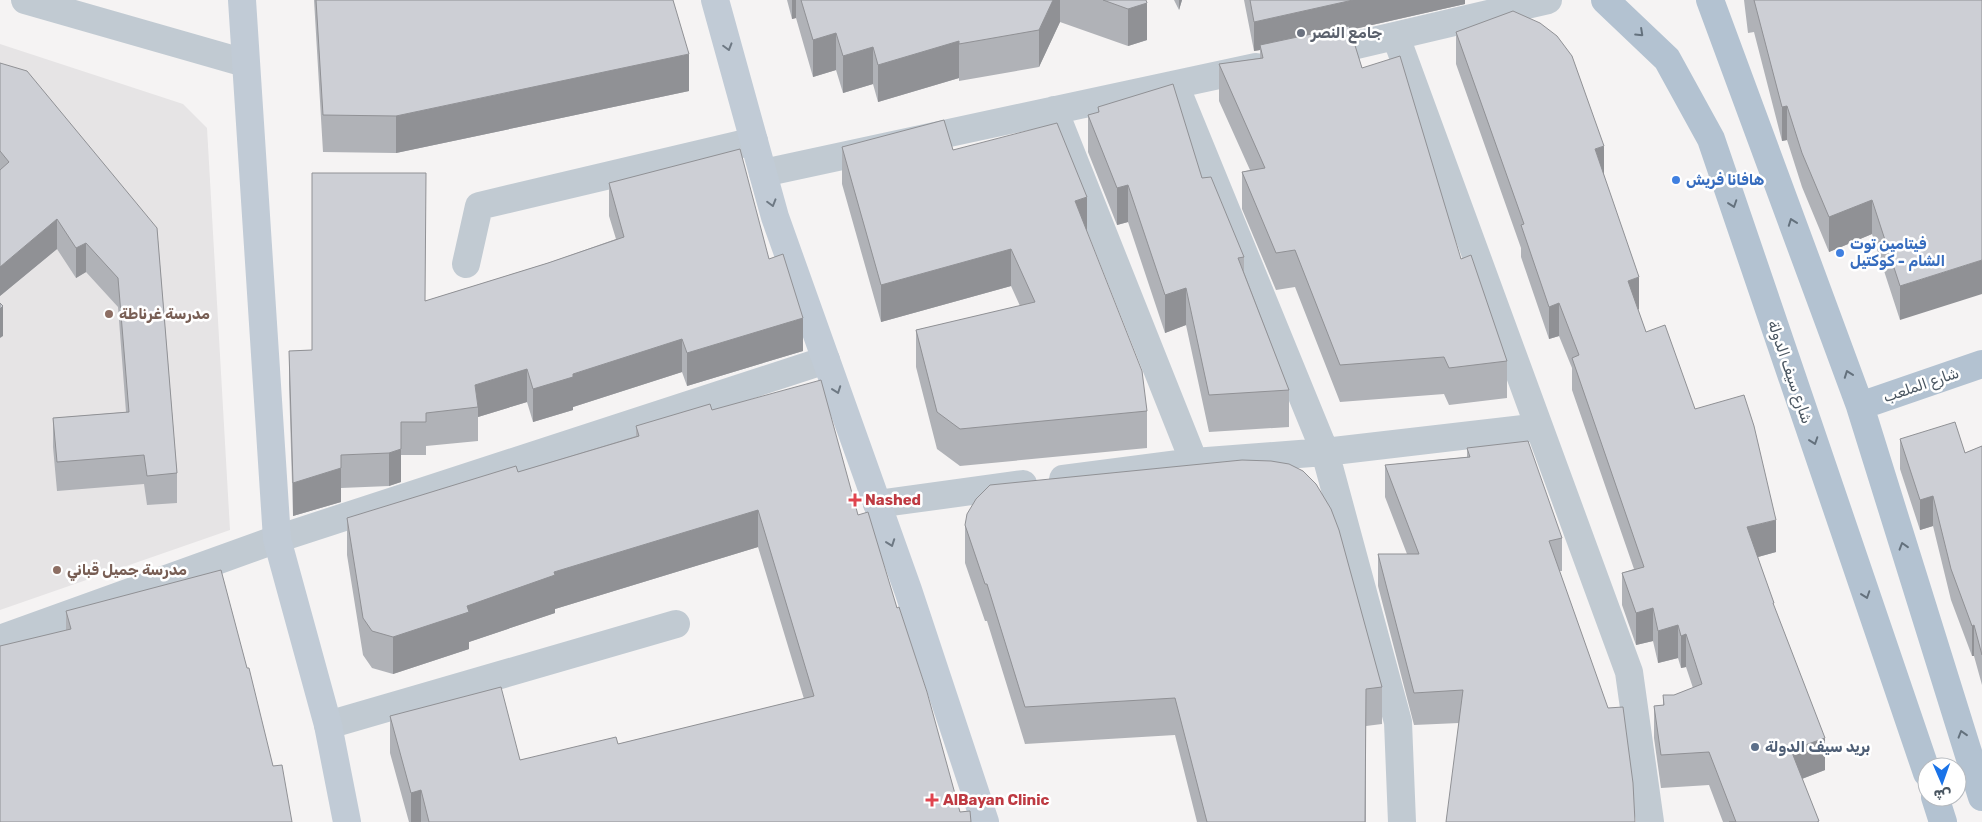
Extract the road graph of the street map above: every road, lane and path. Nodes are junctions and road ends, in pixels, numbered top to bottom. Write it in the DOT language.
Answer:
graph roads {
  1 [pos="25,0"];
  2 [pos="242,0"];
  3 [pos="715,0"];
  4 [pos="1548,0"];
  5 [pos="1604,0"];
  6 [pos="1710,0"];
  7 [pos="1396,38"];
  8 [pos="245,63"];
  9 [pos="1175,85"];
  10 [pos="1054,110"];
  11 [pos="754,141"];
  12 [pos="763,173"];
  13 [pos="466,264"];
  14 [pos="826,360"];
  15 [pos="1982,364"];
  16 [pos="1860,406"];
  17 [pos="1539,427"];
  18 [pos="1325,452"];
  19 [pos="1194,462"];
  20 [pos="878,504"];
  21 [pos="277,539"];
  22 [pos="676,624"];
  23 [pos="0,639"];
  24 [pos="328,725"];
  25 [pos="1922,757"];
  26 [pos="1982,798"];
  27 [pos="1938,807"];
  28 [pos="347,822"];
  29 [pos="985,822"];
  30 [pos="1402,822"];
  31 [pos="1650,822"];
  32 [pos="1943,822"];
  1 -- 8 [label="street"];
  2 -- 8 [label="street"];
  3 -- 11 [label="street, one-way"];
  4 -- 7 [label="street"];
  5 -- 25 [label="main road, شارع سيف الدولة, one-way"];
  16 -- 6 [label="main road, one-way"];
  7 -- 9 [label="street"];
  7 -- 17 [label="street"];
  8 -- 21 [label="street"];
  9 -- 10 [label="street"];
  9 -- 18 [label="street"];
  10 -- 12 [label="street"];
  10 -- 19 [label="street"];
  11 -- 12 [label="street"];
  11 -- 13 [label="street"];
  12 -- 14 [label="street, one-way"];
  14 -- 20 [label="street, one-way"];
  14 -- 21 [label="street"];
  15 -- 16 [label="main road, شارع الملعب"];
  26 -- 16 [label="main road, one-way"];
  17 -- 18 [label="street"];
  17 -- 31 [label="street"];
  18 -- 19 [label="street"];
  18 -- 30 [label="street"];
  19 -- 20 [label="street"];
  20 -- 29 [label="street, one-way"];
  21 -- 23 [label="street"];
  21 -- 24 [label="street"];
  22 -- 24 [label="street"];
  24 -- 28 [label="street"];
  27 -- 32 [label="main road"];
}
